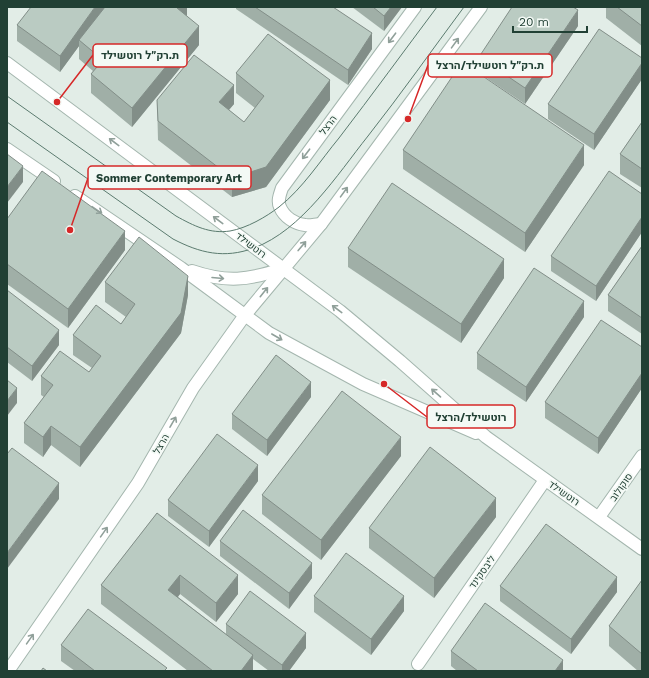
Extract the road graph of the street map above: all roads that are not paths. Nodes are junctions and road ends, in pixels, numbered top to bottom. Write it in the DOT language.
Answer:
graph roads {
  1 [pos="415,7"];
  2 [pos="481,7"];
  3 [pos="7,63"];
  4 [pos="7,149"];
  5 [pos="321,224"];
  6 [pos="181,268"];
  7 [pos="282,269"];
  8 [pos="245,315"];
  9 [pos="486,437"];
  10 [pos="642,456"];
  11 [pos="545,480"];
  12 [pos="599,518"];
  13 [pos="642,549"];
  14 [pos="418,664"];
  15 [pos="8,671"];
  1 -- 5 [label="street, הרצל, one-way"];
  5 -- 2 [label="street, הרצל, one-way"];
  7 -- 3 [label="street, רוטשילד, one-way"];
  4 -- 6 [label="street, רוטשילד, one-way"];
  7 -- 5 [label="street, הרצל, one-way"];
  6 -- 7 [label="street, one-way"];
  6 -- 8 [label="street, רוטשילד"];
  8 -- 7 [label="street, הרצל, one-way"];
  9 -- 7 [label="street, רוטשילד, one-way"];
  8 -- 9 [label="street, רוטשילד, one-way"];
  15 -- 8 [label="street, הרצל, one-way"];
  9 -- 11 [label="street, רוטשילד"];
  10 -- 12 [label="street, סוקולוב"];
  11 -- 12 [label="street, רוטשילד"];
  11 -- 14 [label="street, ליבסקינד"];
  12 -- 13 [label="street, רוטשילד"];
}
